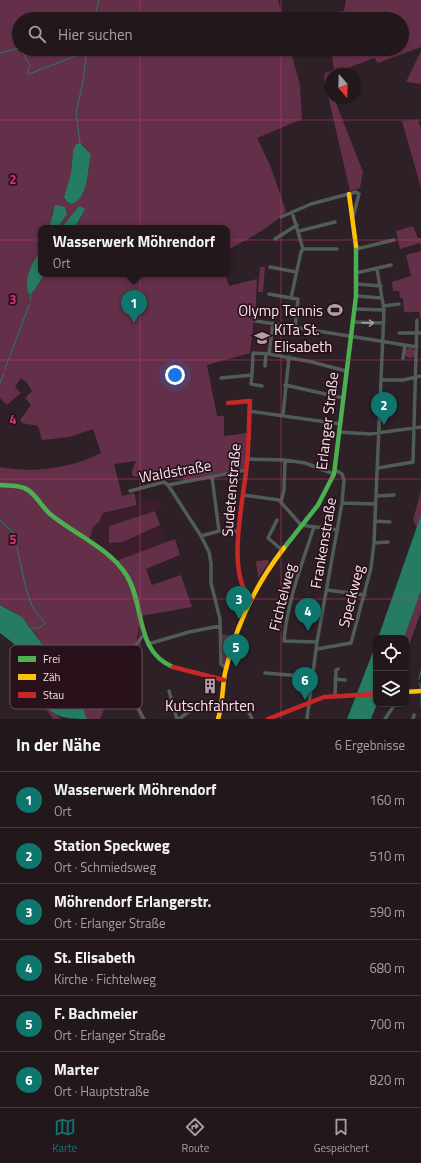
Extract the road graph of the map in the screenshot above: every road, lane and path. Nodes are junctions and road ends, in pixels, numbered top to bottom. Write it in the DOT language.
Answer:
graph roads {
  1 [pos="349,194"];
  2 [pos="292,212"];
  3 [pos="281,217"];
  4 [pos="353,217"];
  5 [pos="335,222"];
  6 [pos="297,226"];
  7 [pos="299,231"];
  8 [pos="275,238"];
  9 [pos="394,240"];
  10 [pos="337,248"];
  11 [pos="303,249"];
  12 [pos="356,249"];
  13 [pos="391,265"];
  14 [pos="270,267"];
  15 [pos="377,268"];
  16 [pos="296,272"];
  17 [pos="356,273"];
  18 [pos="356,284"];
  19 [pos="380,286"];
  20 [pos="269,294"];
  21 [pos="356,296"];
  22 [pos="291,298"];
  23 [pos="382,298"];
  24 [pos="399,304"];
  25 [pos="384,308"];
  26 [pos="354,310"];
  27 [pos="417,320"];
  28 [pos="256,321"];
  29 [pos="352,322"];
  30 [pos="273,323"];
  31 [pos="384,323"];
  32 [pos="295,327"];
  33 [pos="399,333"];
  34 [pos="419,333"];
  35 [pos="350,336"];
  36 [pos="383,342"];
  37 [pos="405,345"];
  38 [pos="417,347"];
  39 [pos="268,354"];
  40 [pos="289,357"];
  41 [pos="404,358"];
  42 [pos="265,366"];
  43 [pos="346,371"];
  44 [pos="252,374"];
  45 [pos="419,376"];
  46 [pos="221,378"];
  47 [pos="381,380"];
  48 [pos="286,385"];
  49 [pos="262,386"];
  50 [pos="343,398"];
  51 [pos="416,400"];
  52 [pos="421,401"];
  53 [pos="228,403"];
  54 [pos="249,411"];
  55 [pos="283,415"];
  56 [pos="340,424"];
  57 [pos="415,427"];
  58 [pos="421,427"];
  59 [pos="340,432"];
  60 [pos="380,433"];
  61 [pos="247,459"];
  62 [pos="284,460"];
  63 [pos="378,468"];
  64 [pos="246,470"];
  65 [pos="335,472"];
  66 [pos="212,477"];
  67 [pos="0,485"];
  68 [pos="168,485"];
  69 [pos="130,491"];
  70 [pos="243,495"];
  71 [pos="394,495"];
  72 [pos="376,496"];
  73 [pos="281,502"];
  74 [pos="342,503"];
  75 [pos="376,504"];
  76 [pos="277,520"];
  77 [pos="375,521"];
  78 [pos="390,522"];
  79 [pos="301,525"];
  80 [pos="314,527"];
  81 [pos="338,530"];
  82 [pos="219,531"];
  83 [pos="238,531"];
  84 [pos="201,536"];
  85 [pos="388,542"];
  86 [pos="374,543"];
  87 [pos="282,550"];
  88 [pos="327,590"];
  89 [pos="365,595"];
  90 [pos="252,600"];
  91 [pos="220,626"];
  92 [pos="144,635"];
  93 [pos="317,642"];
  94 [pos="148,644"];
  95 [pos="136,645"];
  96 [pos="317,649"];
  97 [pos="226,669"];
  98 [pos="338,669"];
  99 [pos="265,673"];
  100 [pos="313,677"];
  101 [pos="224,680"];
  102 [pos="335,680"];
  103 [pos="345,680"];
  104 [pos="169,691"];
  105 [pos="421,691"];
  106 [pos="409,692"];
  107 [pos="373,694"];
  108 [pos="335,696"];
  109 [pos="310,701"];
  110 [pos="222,707"];
  111 [pos="393,707"];
  112 [pos="138,709"];
  113 [pos="144,719"];
  114 [pos="178,719"];
  115 [pos="218,719"];
  116 [pos="252,719"];
  117 [pos="268,719"];
  118 [pos="307,719"];
  119 [pos="385,719"];
  1 -- 2 [label="street"];
  1 -- 4 [label="street, Erlanger Straße"];
  1 -- 4 [label="street, Erlanger Straße"];
  2 -- 3 [label="street"];
  2 -- 6 [label="street"];
  4 -- 12 [label="street, Erlanger Straße"];
  5 -- 7 [label="street"];
  6 -- 7 [label="street"];
  6 -- 8 [label="street"];
  7 -- 11 [label="street"];
  9 -- 12 [label="street"];
  10 -- 11 [label="street"];
  11 -- 16 [label="street"];
  12 -- 17 [label="street, Erlanger Straße"];
  13 -- 15 [label="street"];
  14 -- 16 [label="street"];
  15 -- 17 [label="street"];
  15 -- 19 [label="street, Speckweg"];
  16 -- 22 [label="street"];
  17 -- 18 [label="street, Erlanger Straße"];
  18 -- 19 [label="street"];
  18 -- 21 [label="street, Erlanger Straße"];
  19 -- 23 [label="street, Speckweg"];
  20 -- 22 [label="street"];
  21 -- 23 [label="street"];
  21 -- 26 [label="street, Erlanger Straße"];
  22 -- 32 [label="street"];
  23 -- 25 [label="street, Speckweg"];
  24 -- 25 [label="street"];
  25 -- 26 [label="street"];
  25 -- 31 [label="street, Speckweg"];
  26 -- 29 [label="street, Erlanger Straße"];
  27 -- 34 [label="street"];
  28 -- 30 [label="street"];
  29 -- 31 [label="street, one-way"];
  29 -- 35 [label="street, Erlanger Straße"];
  30 -- 32 [label="street"];
  30 -- 39 [label="street"];
  31 -- 36 [label="street, Speckweg"];
  32 -- 35 [label="street"];
  33 -- 34 [label="street"];
  34 -- 38 [label="street"];
  35 -- 36 [label="street"];
  35 -- 43 [label="street, Erlanger Straße"];
  36 -- 37 [label="street"];
  36 -- 47 [label="street, Speckweg"];
  37 -- 38 [label="street"];
  37 -- 41 [label="street"];
  38 -- 45 [label="street"];
  39 -- 40 [label="street"];
  39 -- 42 [label="street"];
  39 -- 44 [label="street"];
  40 -- 43 [label="street"];
  40 -- 48 [label="street"];
  43 -- 50 [label="street, Erlanger Straße"];
  44 -- 46 [label="street"];
  44 -- 49 [label="street"];
  45 -- 47 [label="street"];
  45 -- 51 [label="street"];
  47 -- 60 [label="street, Speckweg"];
  48 -- 50 [label="street"];
  48 -- 55 [label="street"];
  50 -- 56 [label="street, Erlanger Straße"];
  51 -- 52 [label="street"];
  51 -- 57 [label="street"];
  53 -- 54 [label="street"];
  54 -- 55 [label="street"];
  54 -- 61 [label="street, Sudetenstraße"];
  55 -- 56 [label="street"];
  56 -- 59 [label="street, Erlanger Straße"];
  57 -- 58 [label="street"];
  57 -- 60 [label="street"];
  57 -- 63 [label="street"];
  59 -- 60 [label="street"];
  59 -- 65 [label="street, Erlanger Straße"];
  60 -- 63 [label="street, Speckweg"];
  61 -- 62 [label="street"];
  61 -- 64 [label="street, Sudetenstraße"];
  62 -- 65 [label="street"];
  62 -- 73 [label="street"];
  63 -- 72 [label="street, Speckweg"];
  64 -- 66 [label="street, Waldstraße"];
  64 -- 70 [label="street, Sudetenstraße"];
  65 -- 74 [label="street, Frankenstraße"];
  65 -- 79 [label="street, Erlanger Straße"];
  66 -- 68 [label="street, Waldstraße"];
  66 -- 82 [label="street"];
  67 -- 92 [label="street"];
  68 -- 69 [label="street, Waldstraße"];
  68 -- 84 [label="street"];
  70 -- 73 [label="street"];
  70 -- 83 [label="street, Sudetenstraße"];
  71 -- 72 [label="street"];
  72 -- 75 [label="street, Speckweg"];
  73 -- 79 [label="street"];
  74 -- 75 [label="street"];
  74 -- 81 [label="street, Frankenstraße"];
  75 -- 77 [label="street, Speckweg"];
  76 -- 87 [label="street"];
  77 -- 78 [label="street"];
  77 -- 86 [label="street, Speckweg"];
  79 -- 80 [label="street"];
  79 -- 87 [label="street, Erlanger Straße"];
  80 -- 81 [label="street"];
  80 -- 93 [label="street, Fichtelweg"];
  81 -- 88 [label="street, Frankenstraße"];
  82 -- 83 [label="street"];
  82 -- 84 [label="street"];
  83 -- 90 [label="street, Sudetenstraße"];
  84 -- 91 [label="street"];
  85 -- 86 [label="street"];
  86 -- 89 [label="street, Speckweg"];
  87 -- 90 [label="street, Erlanger Straße"];
  88 -- 89 [label="street"];
  88 -- 93 [label="street, Frankenstraße"];
  89 -- 96 [label="street, Speckweg"];
  90 -- 97 [label="street, Erlanger Straße"];
  91 -- 94 [label="street"];
  91 -- 97 [label="street"];
  92 -- 94 [label="street"];
  92 -- 95 [label="street"];
  93 -- 96 [label="street, Frankenstraße"];
  94 -- 101 [label="street"];
  96 -- 100 [label="street, Frankenstraße"];
  97 -- 101 [label="street, Erlanger Straße"];
  98 -- 102 [label="street"];
  99 -- 100 [label="street"];
  100 -- 109 [label="street, Frankenstraße"];
  101 -- 110 [label="street, Erlanger Straße"];
  102 -- 103 [label="street"];
  102 -- 108 [label="street"];
  104 -- 114 [label="street"];
  105 -- 106 [label="street"];
  107 -- 108 [label="street"];
  108 -- 109 [label="street"];
  109 -- 117 [label="street"];
  109 -- 118 [label="street, Frankenstraße"];
  110 -- 114 [label="street"];
  110 -- 115 [label="street, Erlanger Straße"];
  110 -- 116 [label="street"];
  111 -- 119 [label="street"];
  112 -- 113 [label="street"];
}
